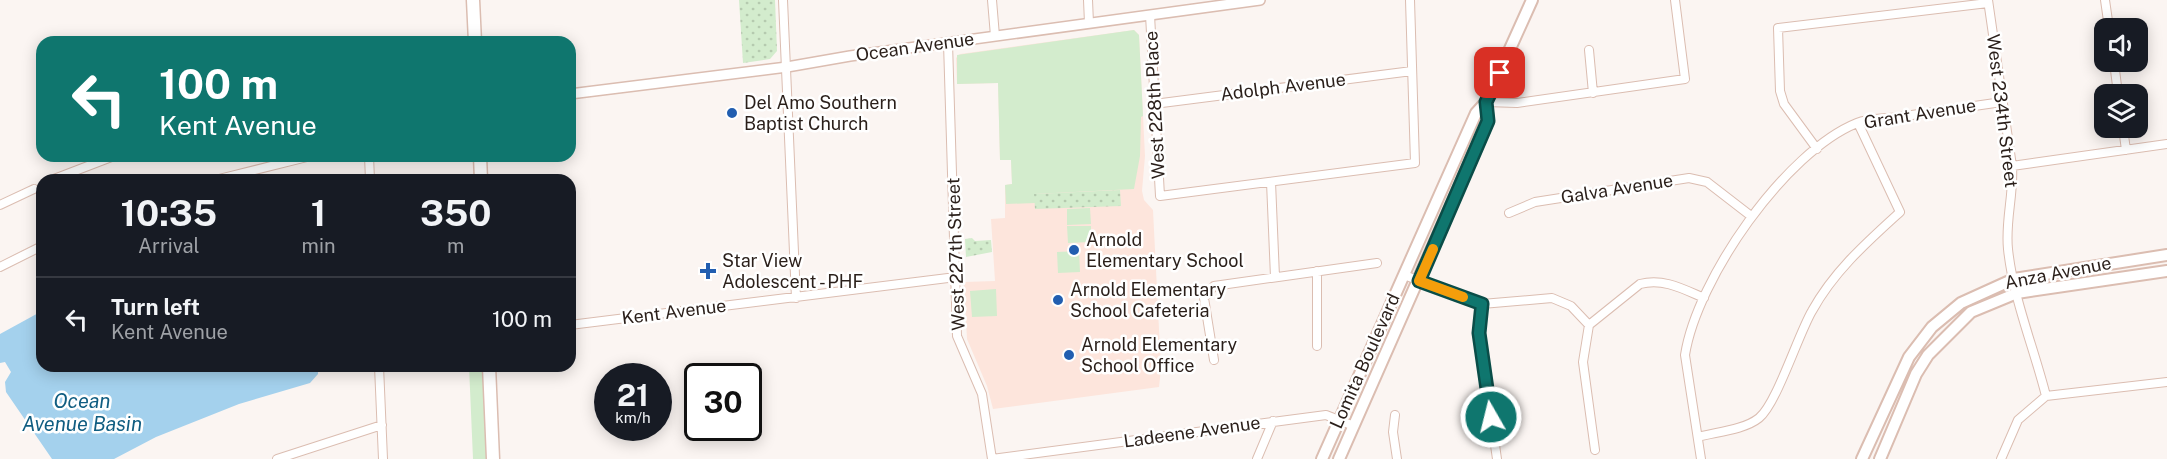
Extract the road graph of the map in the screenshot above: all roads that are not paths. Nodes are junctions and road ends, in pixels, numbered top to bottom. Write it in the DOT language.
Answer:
graph roads {
  1 [pos="473,0"];
  2 [pos="783,0"];
  3 [pos="992,0"];
  4 [pos="1088,0"];
  5 [pos="1260,0"];
  6 [pos="1410,0"];
  7 [pos="1532,0"];
  8 [pos="1675,0"];
  9 [pos="2105,0"];
  10 [pos="1988,2"];
  11 [pos="1211,3"];
  12 [pos="1150,15"];
  13 [pos="2108,18"];
  14 [pos="1089,23"];
  15 [pos="475,36"];
  16 [pos="995,36"];
  17 [pos="948,43"];
  18 [pos="1589,50"];
  19 [pos="787,67"];
  20 [pos="1412,71"];
  21 [pos="576,93"];
  22 [pos="1593,93"];
  23 [pos="1486,102"];
  24 [pos="2002,102"];
  25 [pos="1154,104"];
  26 [pos="1858,123"];
  27 [pos="2124,138"];
  28 [pos="2167,144"];
  29 [pos="1817,149"];
  30 [pos="2126,150"];
  31 [pos="98,162"];
  32 [pos="287,162"];
  33 [pos="2012,166"];
  34 [pos="67,174"];
  35 [pos="239,174"];
  36 [pos="1271,182"];
  37 [pos="34,189"];
  38 [pos="0,205"];
  39 [pos="1509,213"];
  40 [pos="1751,216"];
  41 [pos="36,249"];
  42 [pos="2167,255"];
  43 [pos="1377,262"];
  44 [pos="0,267"];
  45 [pos="1317,271"];
  46 [pos="2167,271"];
  47 [pos="1404,275"];
  48 [pos="956,277"];
  49 [pos="1275,277"];
  50 [pos="2014,279"];
  51 [pos="1419,281"];
  52 [pos="2017,293"];
  53 [pos="796,298"];
  54 [pos="1704,298"];
  55 [pos="1482,304"];
  56 [pos="576,324"];
  57 [pos="1589,325"];
  58 [pos="1317,346"];
  59 [pos="1214,360"];
  60 [pos="379,372"];
  61 [pos="489,372"];
  62 [pos="2167,383"];
  63 [pos="2046,396"];
  64 [pos="1395,415"];
  65 [pos="1339,420"];
  66 [pos="1273,421"];
  67 [pos="382,425"];
  68 [pos="1354,426"];
  69 [pos="1698,436"];
  70 [pos="1595,450"];
  71 [pos="277,459"];
  72 [pos="383,459"];
  73 [pos="493,459"];
  74 [pos="992,459"];
  75 [pos="1257,459"];
  76 [pos="1322,459"];
  77 [pos="1339,459"];
  78 [pos="1397,459"];
  79 [pos="1497,459"];
  80 [pos="1701,459"];
  81 [pos="1862,459"];
  82 [pos="1880,459"];
  83 [pos="2001,459"];
  1 -- 15 [label="main road"];
  2 -- 19 [label="street"];
  3 -- 16 [label="street"];
  4 -- 14 [label="street"];
  5 -- 11 [label="street, Ocean Avenue"];
  6 -- 20 [label="street"];
  7 -- 23 [label="main road, Lomita Boulevard"];
  8 -- 22 [label="street"];
  9 -- 13 [label="street"];
  10 -- 24 [label="street, West 234th Street"];
  10 -- 29 [label="street"];
  11 -- 12 [label="street, Ocean Avenue"];
  12 -- 14 [label="street, Ocean Avenue"];
  12 -- 25 [label="street, West 228th Place"];
  14 -- 16 [label="street, Ocean Avenue"];
  16 -- 17 [label="street, Ocean Avenue"];
  17 -- 19 [label="street, Ocean Avenue"];
  17 -- 48 [label="street, West 227th Street"];
  18 -- 22 [label="street"];
  19 -- 21 [label="street, Ocean Avenue"];
  19 -- 53 [label="street"];
  20 -- 25 [label="street, Adolph Avenue"];
  20 -- 36 [label="street"];
  22 -- 23 [label="street"];
  23 -- 47 [label="main road, Lomita Boulevard"];
  23 -- 51 [label="main road, Lomita Boulevard"];
  24 -- 26 [label="street, Grant Avenue"];
  24 -- 33 [label="street, West 234th Street"];
  25 -- 36 [label="street, West 228th Place"];
  26 -- 29 [label="street, Grant Avenue"];
  26 -- 69 [label="street"];
  27 -- 30 [label="street"];
  28 -- 30 [label="street"];
  29 -- 40 [label="street, Grant Avenue"];
  30 -- 33 [label="street"];
  31 -- 34 [label="street"];
  32 -- 35 [label="street"];
  33 -- 50 [label="street, West 234th Street"];
  36 -- 49 [label="street"];
  37 -- 38 [label="street"];
  39 -- 40 [label="street, Galva Avenue"];
  40 -- 54 [label="street, Grant Avenue"];
  41 -- 44 [label="street"];
  42 -- 50 [label="main road, Anza Avenue"];
  43 -- 45 [label="street"];
  45 -- 49 [label="street"];
  45 -- 58 [label="street"];
  46 -- 52 [label="main road, Anza Avenue"];
  47 -- 51 [label="street"];
  47 -- 65 [label="main road, Lomita Boulevard"];
  48 -- 53 [label="street, Kent Avenue"];
  48 -- 74 [label="street, West 227th Street"];
  49 -- 59 [label="street"];
  50 -- 52 [label="street, West 234th Street"];
  50 -- 81 [label="main road, Anza Avenue"];
  51 -- 55 [label="street"];
  51 -- 68 [label="main road, Lomita Boulevard"];
  52 -- 63 [label="street, West 234th Street"];
  52 -- 82 [label="main road, Anza Avenue"];
  53 -- 56 [label="street, Kent Avenue"];
  54 -- 57 [label="street"];
  54 -- 69 [label="street, Grant Avenue"];
  55 -- 57 [label="street"];
  55 -- 79 [label="street"];
  57 -- 70 [label="street"];
  60 -- 67 [label="street"];
  61 -- 73 [label="main road"];
  62 -- 63 [label="street"];
  63 -- 83 [label="street"];
  64 -- 78 [label="street"];
  65 -- 66 [label="street, Ladeene Avenue"];
  65 -- 68 [label="street, Ladeene Avenue"];
  65 -- 76 [label="main road, Lomita Boulevard"];
  66 -- 74 [label="street, Ladeene Avenue"];
  66 -- 75 [label="street"];
  67 -- 71 [label="street"];
  67 -- 72 [label="street"];
  68 -- 77 [label="main road, Lomita Boulevard"];
  69 -- 80 [label="street, Grant Avenue"];
}
